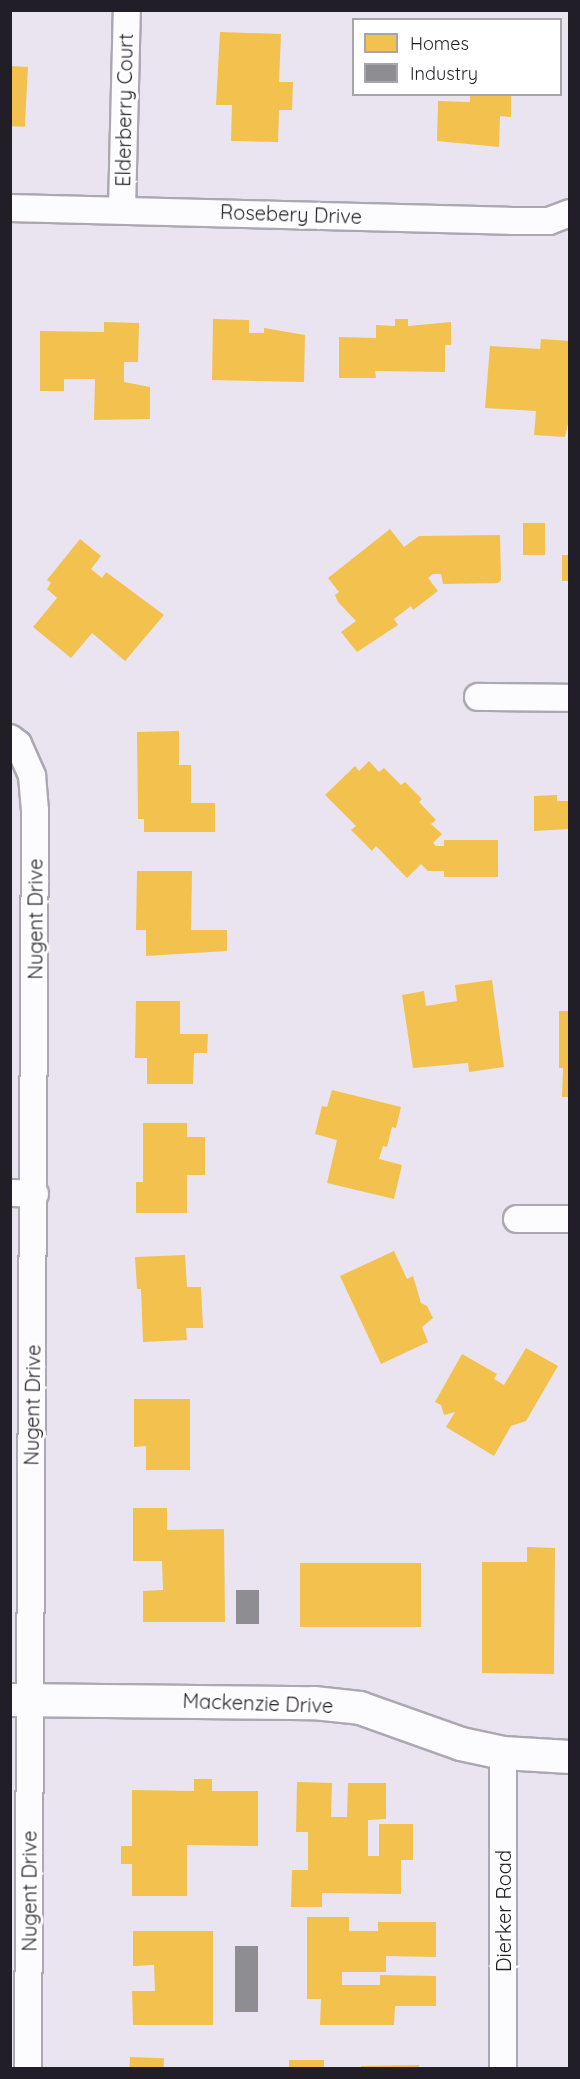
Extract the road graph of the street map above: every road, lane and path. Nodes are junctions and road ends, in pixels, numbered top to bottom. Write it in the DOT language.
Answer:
graph roads {
  1 [pos="127,10"];
  2 [pos="10,208"];
  3 [pos="122,209"];
  4 [pos="570,213"];
  5 [pos="478,698"];
  6 [pos="570,698"];
  7 [pos="14,741"];
  8 [pos="23,1194"];
  9 [pos="517,1219"];
  10 [pos="570,1219"];
  11 [pos="20,1700"];
  12 [pos="503,1753"];
  13 [pos="570,1757"];
  14 [pos="20,1970"];
  15 [pos="28,2068"];
  16 [pos="503,2068"];
  1 -- 3 [label="street, Elderberry Court"];
  2 -- 3 [label="street, Rosebery Drive"];
  3 -- 4 [label="street, Rosebery Drive"];
  5 -- 6 [label="street"];
  7 -- 8 [label="street, Nugent Drive"];
  8 -- 11 [label="street, Nugent Drive"];
  9 -- 10 [label="street"];
  11 -- 12 [label="street, Mackenzie Drive"];
  11 -- 14 [label="street, Nugent Drive"];
  12 -- 13 [label="street, Mackenzie Drive"];
  12 -- 16 [label="street, Dierker Road"];
  14 -- 15 [label="street, Nugent Drive"];
}
